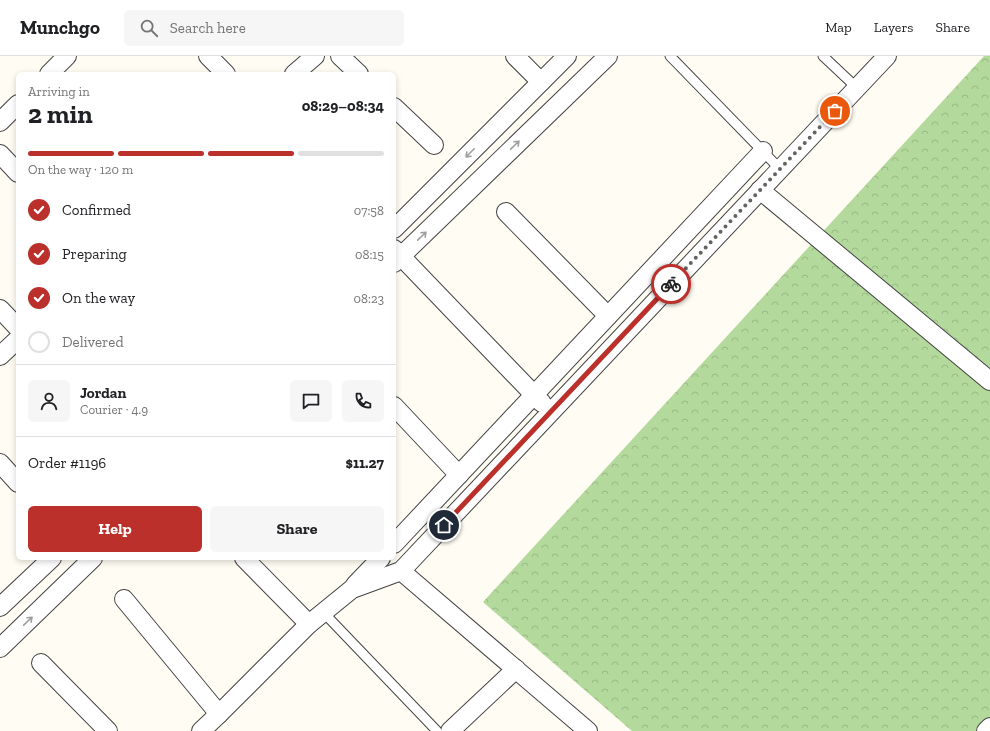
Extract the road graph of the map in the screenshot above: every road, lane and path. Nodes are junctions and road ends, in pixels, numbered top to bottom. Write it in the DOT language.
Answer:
graph roads {
  1 [pos="208,56"];
  2 [pos="315,56"];
  3 [pos="340,56"];
  4 [pos="515,56"];
  5 [pos="567,56"];
  6 [pos="608,56"];
  7 [pos="670,56"];
  8 [pos="823,56"];
  9 [pos="887,56"];
  10 [pos="224,72"];
  11 [pos="296,72"];
  12 [pos="357,72"];
  13 [pos="541,82"];
  14 [pos="857,88"];
  15 [pos="16,106"];
  16 [pos="396,109"];
  17 [pos="0,122"];
  18 [pos="434,145"];
  19 [pos="763,151"];
  20 [pos="0,154"];
  21 [pos="780,169"];
  22 [pos="16,171"];
  23 [pos="760,190"];
  24 [pos="506,212"];
  25 [pos="396,227"];
  26 [pos="396,256"];
  27 [pos="0,309"];
  28 [pos="608,316"];
  29 [pos="16,326"];
  30 [pos="16,340"];
  31 [pos="0,356"];
  32 [pos="990,381"];
  33 [pos="534,394"];
  34 [pos="396,408"];
  35 [pos="551,412"];
  36 [pos="0,464"];
  37 [pos="459,474"];
  38 [pos="16,481"];
  39 [pos="396,542"];
  40 [pos="50,560"];
  41 [pos="91,560"];
  42 [pos="246,560"];
  43 [pos="379,560"];
  44 [pos="401,571"];
  45 [pos="352,589"];
  46 [pos="124,599"];
  47 [pos="0,607"];
  48 [pos="323,612"];
  49 [pos="309,624"];
  50 [pos="0,648"];
  51 [pos="41,663"];
  52 [pos="516,669"];
  53 [pos="219,714"];
  54 [pos="990,726"];
  55 [pos="108,731"];
  56 [pos="201,731"];
  57 [pos="437,731"];
  58 [pos="450,731"];
  59 [pos="588,731"];
  60 [pos="986,731"];
  1 -- 10 [label="street"];
  2 -- 11 [label="street"];
  3 -- 12 [label="street"];
  4 -- 13 [label="street"];
  5 -- 13 [label="street"];
  26 -- 6 [label="street, one-way"];
  7 -- 19 [label="lane"];
  8 -- 14 [label="lane"];
  9 -- 14 [label="street"];
  13 -- 25 [label="street, one-way"];
  14 -- 21 [label="street"];
  15 -- 17 [label="street"];
  16 -- 18 [label="street"];
  19 -- 21 [label="lane"];
  19 -- 28 [label="street"];
  20 -- 22 [label="street"];
  21 -- 23 [label="street"];
  23 -- 32 [label="street"];
  23 -- 35 [label="street"];
  24 -- 28 [label="street"];
  26 -- 33 [label="street"];
  27 -- 29 [label="street"];
  28 -- 33 [label="street"];
  30 -- 31 [label="street"];
  33 -- 35 [label="street"];
  33 -- 37 [label="street"];
  34 -- 37 [label="street"];
  35 -- 44 [label="street"];
  36 -- 38 [label="street"];
  37 -- 39 [label="street"];
  40 -- 47 [label="street"];
  50 -- 41 [label="street, one-way"];
  42 -- 49 [label="street"];
  43 -- 45 [label="street"];
  44 -- 45 [label="street"];
  44 -- 52 [label="street"];
  45 -- 48 [label="street"];
  46 -- 53 [label="street"];
  48 -- 49 [label="street"];
  48 -- 57 [label="lane"];
  49 -- 53 [label="street"];
  51 -- 55 [label="street"];
  52 -- 58 [label="street"];
  52 -- 59 [label="street"];
  53 -- 56 [label="street"];
  54 -- 60 [label="street"];
}
